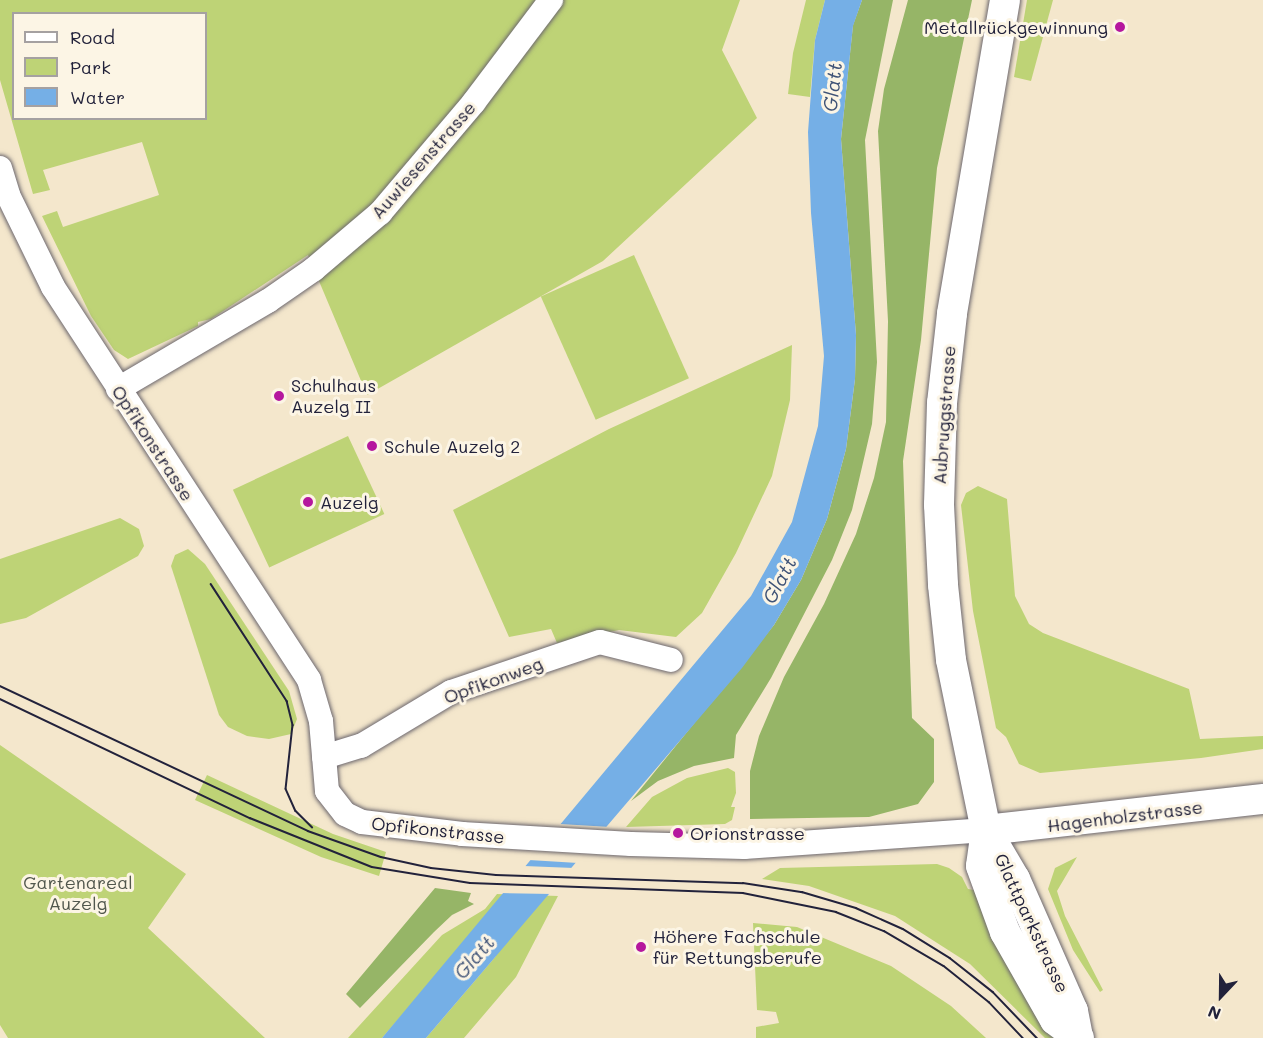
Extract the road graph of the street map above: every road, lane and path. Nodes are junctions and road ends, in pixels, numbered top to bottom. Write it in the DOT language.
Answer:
graph roads {
  1 [pos="551,0"];
  2 [pos="1005,0"];
  3 [pos="0,168"];
  4 [pos="118,389"];
  5 [pos="671,660"];
  6 [pos="324,757"];
  7 [pos="1263,799"];
  8 [pos="986,830"];
  9 [pos="1078,1038"];
  1 -- 4 [label="street, Auwiesenstrasse"];
  2 -- 8 [label="street, Aubruggstrasse"];
  3 -- 4 [label="street, Opfikonstrasse"];
  4 -- 6 [label="street, Opfikonstrasse"];
  5 -- 6 [label="street, Opfikonweg"];
  6 -- 8 [label="street, Opfikonstrasse"];
  7 -- 8 [label="street, Hagenholzstrasse"];
  8 -- 9 [label="street, Glattparkstrasse"];
}
